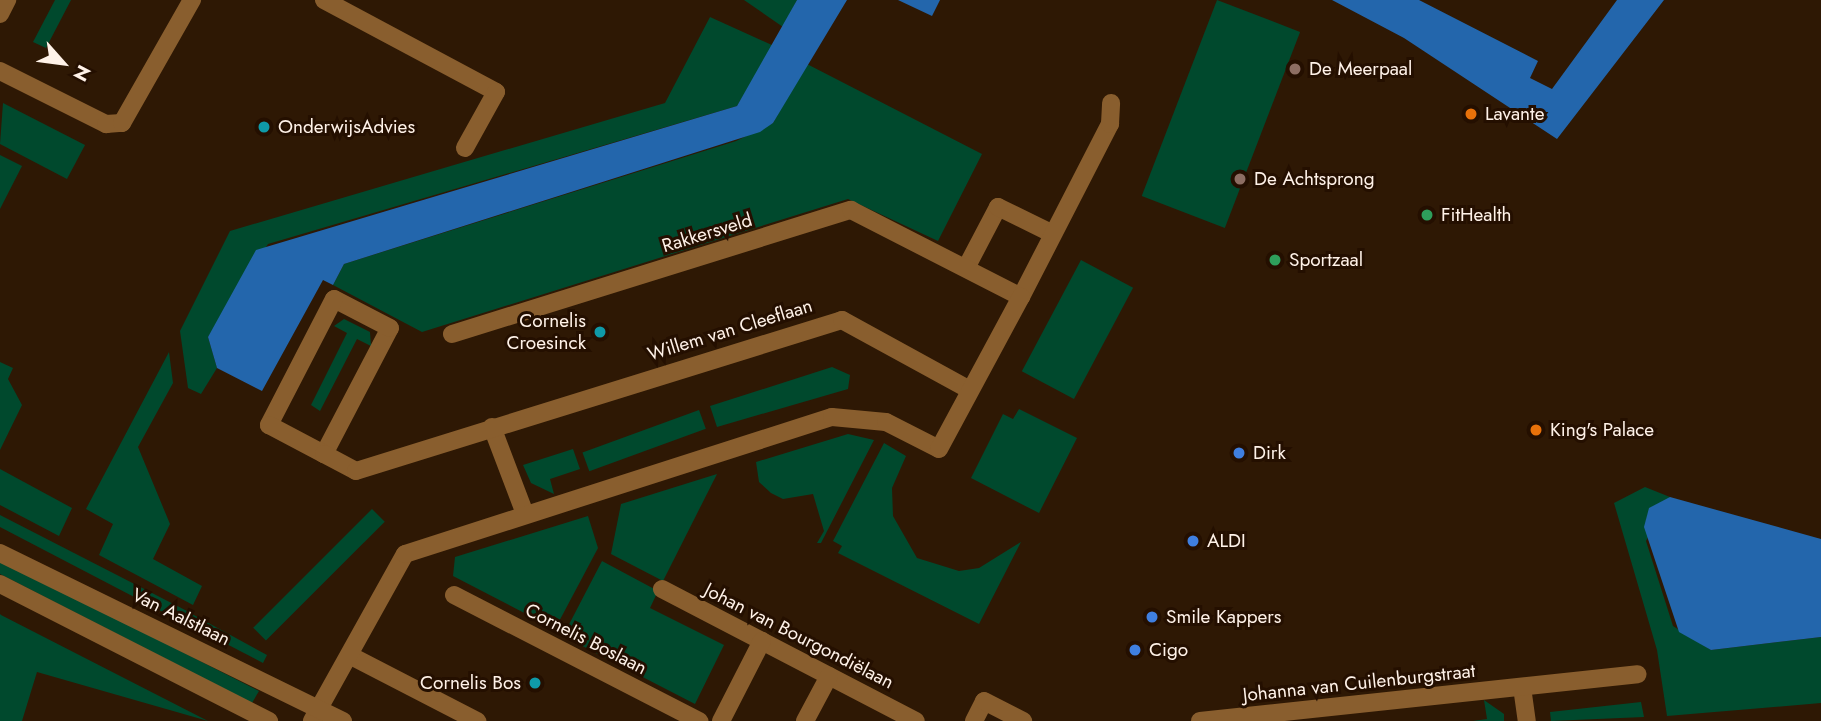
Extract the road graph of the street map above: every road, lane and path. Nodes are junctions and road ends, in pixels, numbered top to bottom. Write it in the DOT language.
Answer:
graph roads {
  1 [pos="7,0"];
  2 [pos="192,0"];
  3 [pos="324,0"];
  4 [pos="0,14"];
  5 [pos="0,71"];
  6 [pos="1111,103"];
  7 [pos="465,148"];
  8 [pos="1053,233"];
  9 [pos="966,268"];
  10 [pos="1021,297"];
  11 [pos="452,334"];
  12 [pos="970,390"];
  13 [pos="492,427"];
  14 [pos="324,454"];
  15 [pos="525,514"];
  16 [pos="0,553"];
  17 [pos="0,583"];
  18 [pos="662,589"];
  19 [pos="454,595"];
  20 [pos="762,641"];
  21 [pos="353,657"];
  22 [pos="1637,674"];
  23 [pos="829,676"];
  24 [pos="1522,687"];
  25 [pos="316,715"];
  26 [pos="269,721"];
  27 [pos="343,721"];
  28 [pos="477,721"];
  29 [pos="699,721"];
  30 [pos="721,721"];
  31 [pos="805,721"];
  32 [pos="916,721"];
  33 [pos="974,721"];
  34 [pos="1023,721"];
  35 [pos="1200,721"];
  36 [pos="1527,721"];
  1 -- 4 [label="street"];
  2 -- 5 [label="street"];
  3 -- 7 [label="street"];
  6 -- 8 [label="street"];
  8 -- 9 [label="street"];
  8 -- 10 [label="street"];
  9 -- 10 [label="street, Rakkersveld"];
  9 -- 11 [label="street, Rakkersveld"];
  10 -- 12 [label="street"];
  12 -- 13 [label="street, Willem van Cleeflaan"];
  12 -- 15 [label="street"];
  13 -- 14 [label="street, Willem van Cleeflaan"];
  13 -- 15 [label="street"];
  14 -- 14 [label="street, Willem van Cleeflaan"];
  15 -- 21 [label="street"];
  16 -- 25 [label="street, Van Aalstlaan"];
  17 -- 26 [label="street"];
  18 -- 20 [label="street, Johan van Bourgondiëlaan"];
  19 -- 29 [label="street, Cornelis Boslaan"];
  20 -- 23 [label="street, Johan van Bourgondiëlaan"];
  20 -- 30 [label="street"];
  21 -- 25 [label="street"];
  21 -- 28 [label="street"];
  22 -- 24 [label="street, Johanna van Cuilenburgstraat"];
  23 -- 31 [label="street"];
  23 -- 32 [label="street, Johan van Bourgondiëlaan"];
  24 -- 35 [label="street, Johanna van Cuilenburgstraat"];
  24 -- 36 [label="street"];
  25 -- 27 [label="street, Van Aalstlaan"];
  33 -- 34 [label="street"];
}
